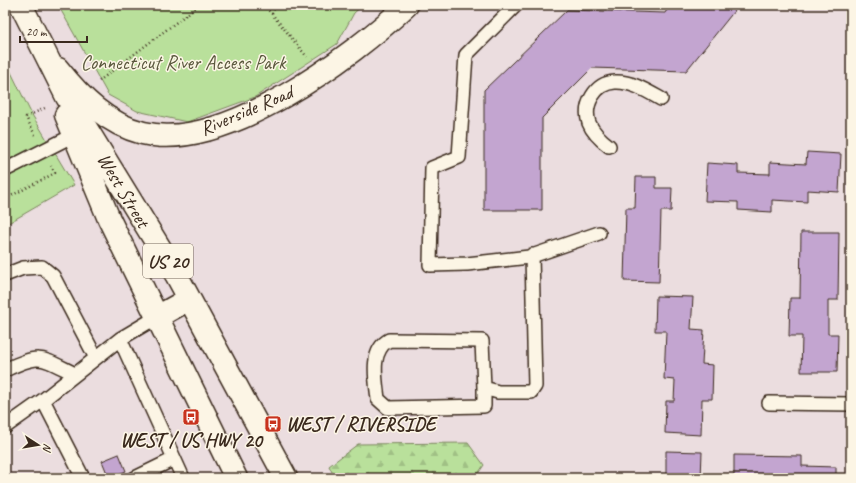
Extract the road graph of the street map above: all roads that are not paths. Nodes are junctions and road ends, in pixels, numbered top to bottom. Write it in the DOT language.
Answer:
graph roads {
  1 [pos="408,5"];
  2 [pos="516,5"];
  3 [pos="22,8"];
  4 [pos="42,50"];
  5 [pos="661,99"];
  6 [pos="74,135"];
  7 [pos="609,146"];
  8 [pos="5,170"];
  9 [pos="598,234"];
  10 [pos="532,256"];
  11 [pos="5,275"];
  12 [pos="189,299"];
  13 [pos="157,317"];
  14 [pos="120,339"];
  15 [pos="96,358"];
  16 [pos="5,370"];
  17 [pos="75,374"];
  18 [pos="484,388"];
  19 [pos="43,400"];
  20 [pos="769,403"];
  21 [pos="851,404"];
  22 [pos="5,427"];
  23 [pos="174,459"];
  24 [pos="82,478"];
  25 [pos="135,478"];
  26 [pos="183,478"];
  27 [pos="236,478"];
  28 [pos="286,478"];
  1 -- 4 [label="main road, Riverside Road"];
  2 -- 10 [label="lane"];
  3 -- 4 [label="main road, West Street / US 20"];
  4 -- 6 [label="main road, West Street / US 20"];
  4 -- 12 [label="main road, West Street / US 20"];
  5 -- 7 [label="lane"];
  6 -- 8 [label="lane"];
  6 -- 13 [label="main road, West Street / US 20"];
  9 -- 10 [label="lane"];
  10 -- 18 [label="lane"];
  11 -- 15 [label="lane"];
  12 -- 13 [label="main road"];
  12 -- 28 [label="main road, West Street / US 20"];
  13 -- 14 [label="lane"];
  13 -- 27 [label="main road, West Street / US 20"];
  14 -- 15 [label="lane"];
  14 -- 23 [label="lane"];
  15 -- 17 [label="lane"];
  16 -- 17 [label="lane"];
  17 -- 19 [label="lane"];
  18 -- 18 [label="lane"];
  19 -- 22 [label="lane"];
  19 -- 24 [label="lane"];
  20 -- 21 [label="lane"];
  23 -- 25 [label="lane"];
  23 -- 26 [label="lane"];
}
